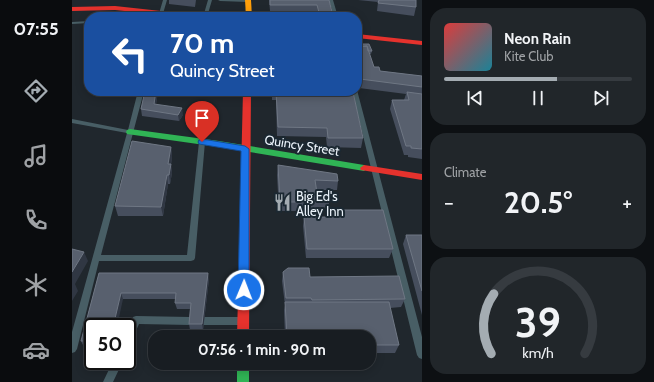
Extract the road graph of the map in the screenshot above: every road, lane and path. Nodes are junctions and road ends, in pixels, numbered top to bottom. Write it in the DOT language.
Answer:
graph roads {
  1 [pos="165,0"];
  2 [pos="210,0"];
  3 [pos="220,0"];
  4 [pos="248,0"];
  5 [pos="331,0"];
  6 [pos="72,9"];
  7 [pos="141,12"];
  8 [pos="162,12"];
  9 [pos="206,12"];
  10 [pos="249,12"];
  11 [pos="335,12"];
  12 [pos="84,22"];
  13 [pos="72,23"];
  14 [pos="362,37"];
  15 [pos="422,43"];
  16 [pos="140,96"];
  17 [pos="247,96"];
  18 [pos="356,96"];
  19 [pos="72,121"];
  20 [pos="130,132"];
  21 [pos="202,142"];
  22 [pos="245,149"];
  23 [pos="375,169"];
  24 [pos="422,177"];
  25 [pos="96,258"];
  26 [pos="136,320"];
  27 [pos="190,321"];
  28 [pos="203,321"];
  29 [pos="244,322"];
  30 [pos="243,330"];
  31 [pos="72,350"];
  32 [pos="422,355"];
  33 [pos="114,370"];
  34 [pos="243,370"];
  35 [pos="108,382"];
  36 [pos="243,382"];
  1 -- 8 [label="lane"];
  2 -- 9 [label="lane"];
  3 -- 4 [label="lane"];
  4 -- 10 [label="street"];
  5 -- 11 [label="lane"];
  6 -- 7 [label="street"];
  12 -- 13 [label="lane"];
  14 -- 15 [label="street"];
  16 -- 20 [label="lane"];
  17 -- 22 [label="street"];
  18 -- 23 [label="lane"];
  19 -- 20 [label="lane"];
  20 -- 21 [label="street, Quincy Street"];
  20 -- 25 [label="lane"];
  21 -- 22 [label="street, Quincy Street"];
  21 -- 25 [label="lane"];
  22 -- 23 [label="street, Quincy Street"];
  22 -- 29 [label="street"];
  23 -- 24 [label="street, Quincy Street"];
  23 -- 32 [label="lane"];
  25 -- 31 [label="lane"];
  26 -- 27 [label="lane"];
  28 -- 29 [label="lane"];
  29 -- 30 [label="street"];
  33 -- 35 [label="lane"];
  34 -- 36 [label="street"];
}
